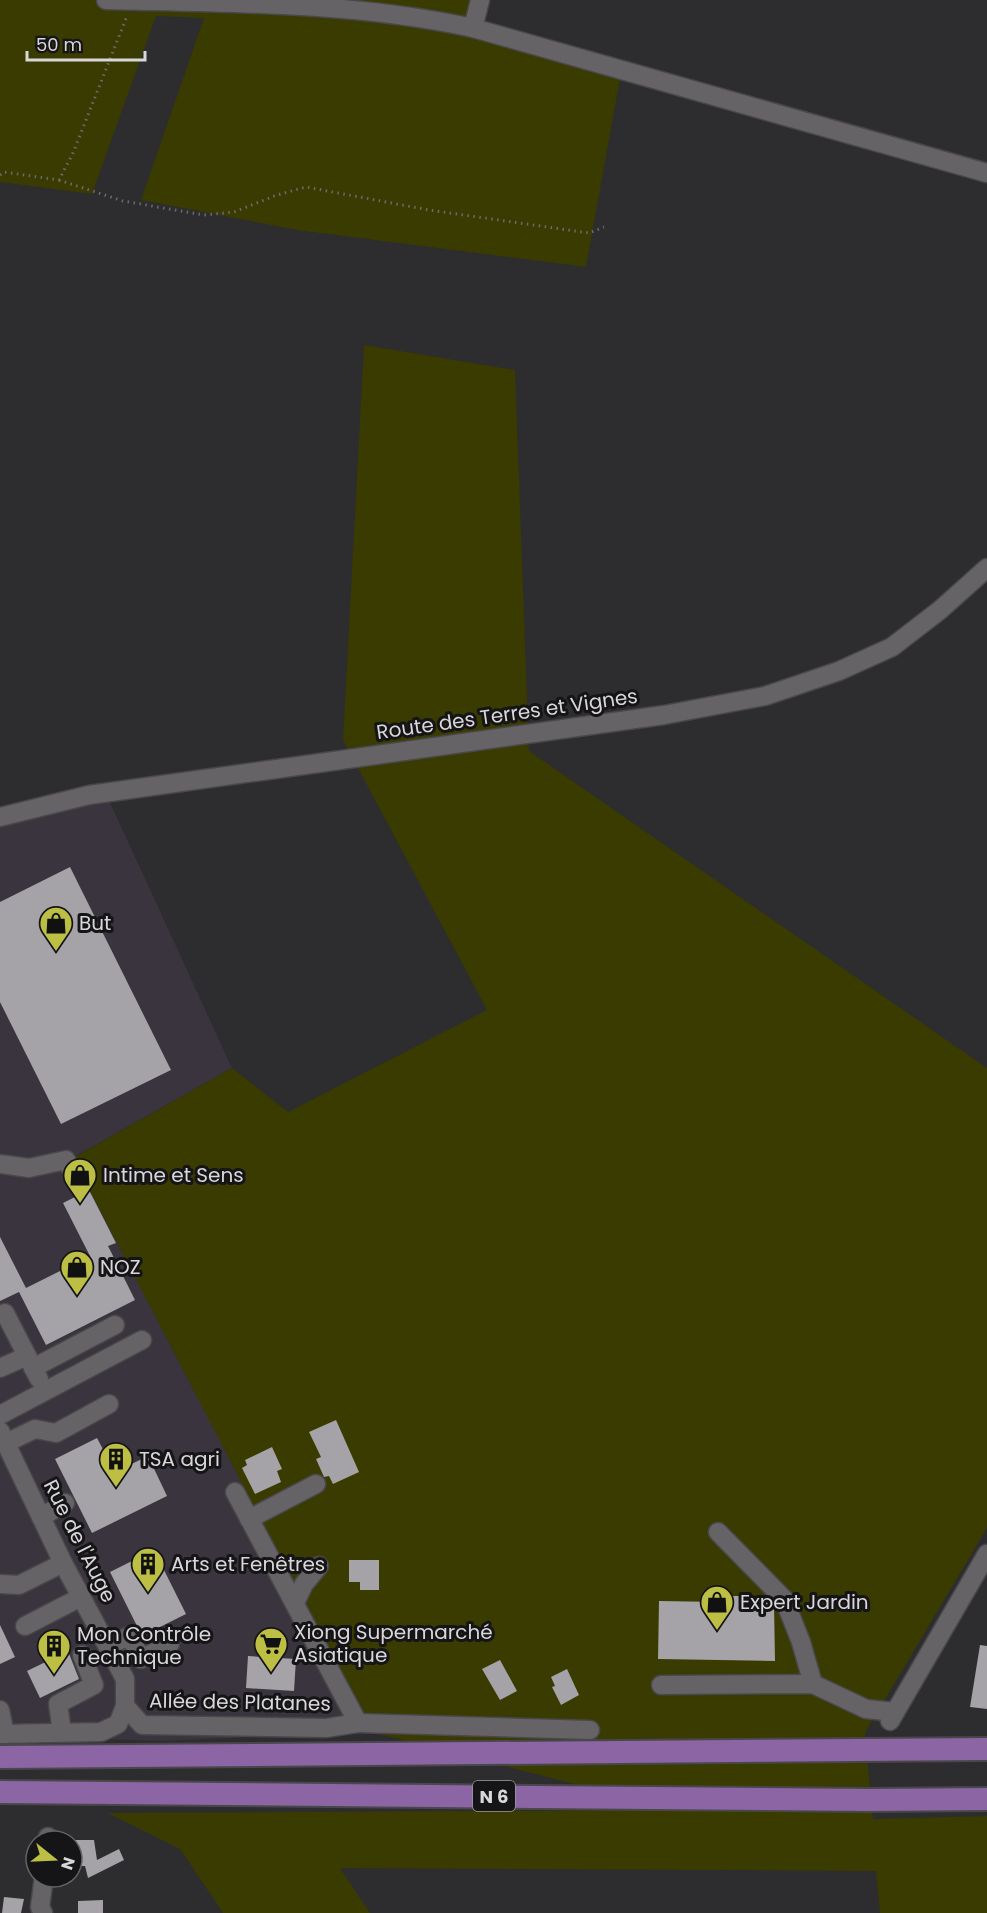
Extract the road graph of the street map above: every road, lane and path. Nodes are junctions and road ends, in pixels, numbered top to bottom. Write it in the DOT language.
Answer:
graph roads {
  1 [pos="106,0"];
  2 [pos="480,0"];
  3 [pos="133,1"];
  4 [pos="473,28"];
  5 [pos="987,173"];
  6 [pos="0,175"];
  7 [pos="59,180"];
  8 [pos="604,227"];
  9 [pos="987,568"];
  10 [pos="0,817"];
  11 [pos="0,1164"];
  12 [pos="70,1167"];
  13 [pos="4,1318"];
  14 [pos="115,1325"];
  15 [pos="142,1340"];
  16 [pos="30,1362"];
  17 [pos="0,1368"];
  18 [pos="45,1391"];
  19 [pos="109,1404"];
  20 [pos="0,1415"];
  21 [pos="3,1437"];
  22 [pos="7,1466"];
  23 [pos="315,1484"];
  24 [pos="235,1492"];
  25 [pos="65,1503"];
  26 [pos="41,1517"];
  27 [pos="249,1519"];
  28 [pos="718,1532"];
  29 [pos="987,1554"];
  30 [pos="63,1563"];
  31 [pos="319,1566"];
  32 [pos="0,1584"];
  33 [pos="81,1597"];
  34 [pos="295,1603"];
  35 [pos="25,1626"];
  36 [pos="170,1644"];
  37 [pos="109,1645"];
  38 [pos="82,1655"];
  39 [pos="813,1684"];
  40 [pos="660,1685"];
  41 [pos="125,1706"];
  42 [pos="0,1710"];
  43 [pos="358,1723"];
  44 [pos="590,1730"];
  45 [pos="62,1732"];
  46 [pos="2,1738"];
  47 [pos="987,1749"];
  48 [pos="109,1755"];
  49 [pos="0,1757"];
  50 [pos="0,1792"];
  51 [pos="987,1799"];
  52 [pos="42,1889"];
  53 [pos="43,1913"];
  1 -- 3 [label="street"];
  2 -- 4 [label="street"];
  3 -- 4 [label="street"];
  3 -- 7 [label="path"];
  4 -- 5 [label="street"];
  6 -- 7 [label="path"];
  7 -- 8 [label="path"];
  9 -- 10 [label="street, Route des Terres et Vignes"];
  11 -- 12 [label="street"];
  13 -- 16 [label="street"];
  14 -- 16 [label="street"];
  15 -- 18 [label="street"];
  16 -- 17 [label="street"];
  16 -- 18 [label="street"];
  18 -- 20 [label="street"];
  19 -- 21 [label="street"];
  21 -- 22 [label="street, Rue de l'Auge"];
  22 -- 26 [label="street, Rue de l'Auge"];
  23 -- 27 [label="street"];
  24 -- 27 [label="street, Allée des Platanes"];
  25 -- 26 [label="street"];
  26 -- 30 [label="street, Rue de l'Auge"];
  27 -- 34 [label="street, Allée des Platanes"];
  28 -- 39 [label="street"];
  29 -- 39 [label="street"];
  30 -- 32 [label="street"];
  30 -- 33 [label="street, Rue de l'Auge"];
  31 -- 34 [label="street"];
  33 -- 35 [label="street"];
  33 -- 37 [label="street, Rue de l'Auge"];
  34 -- 43 [label="street, Allée des Platanes"];
  36 -- 37 [label="street"];
  37 -- 41 [label="street, Rue de l'Auge"];
  38 -- 45 [label="street"];
  39 -- 40 [label="street"];
  41 -- 43 [label="street, Allée des Platanes"];
  41 -- 45 [label="street, Allée des Platanes"];
  42 -- 46 [label="street"];
  43 -- 44 [label="street, Allée des Platanes"];
  45 -- 46 [label="street, Allée des Platanes"];
  46 -- 48 [label="main road"];
  47 -- 48 [label="main road, N 6"];
  48 -- 49 [label="main road, N 6"];
  50 -- 51 [label="main road, N 6"];
  52 -- 53 [label="street"];
}
